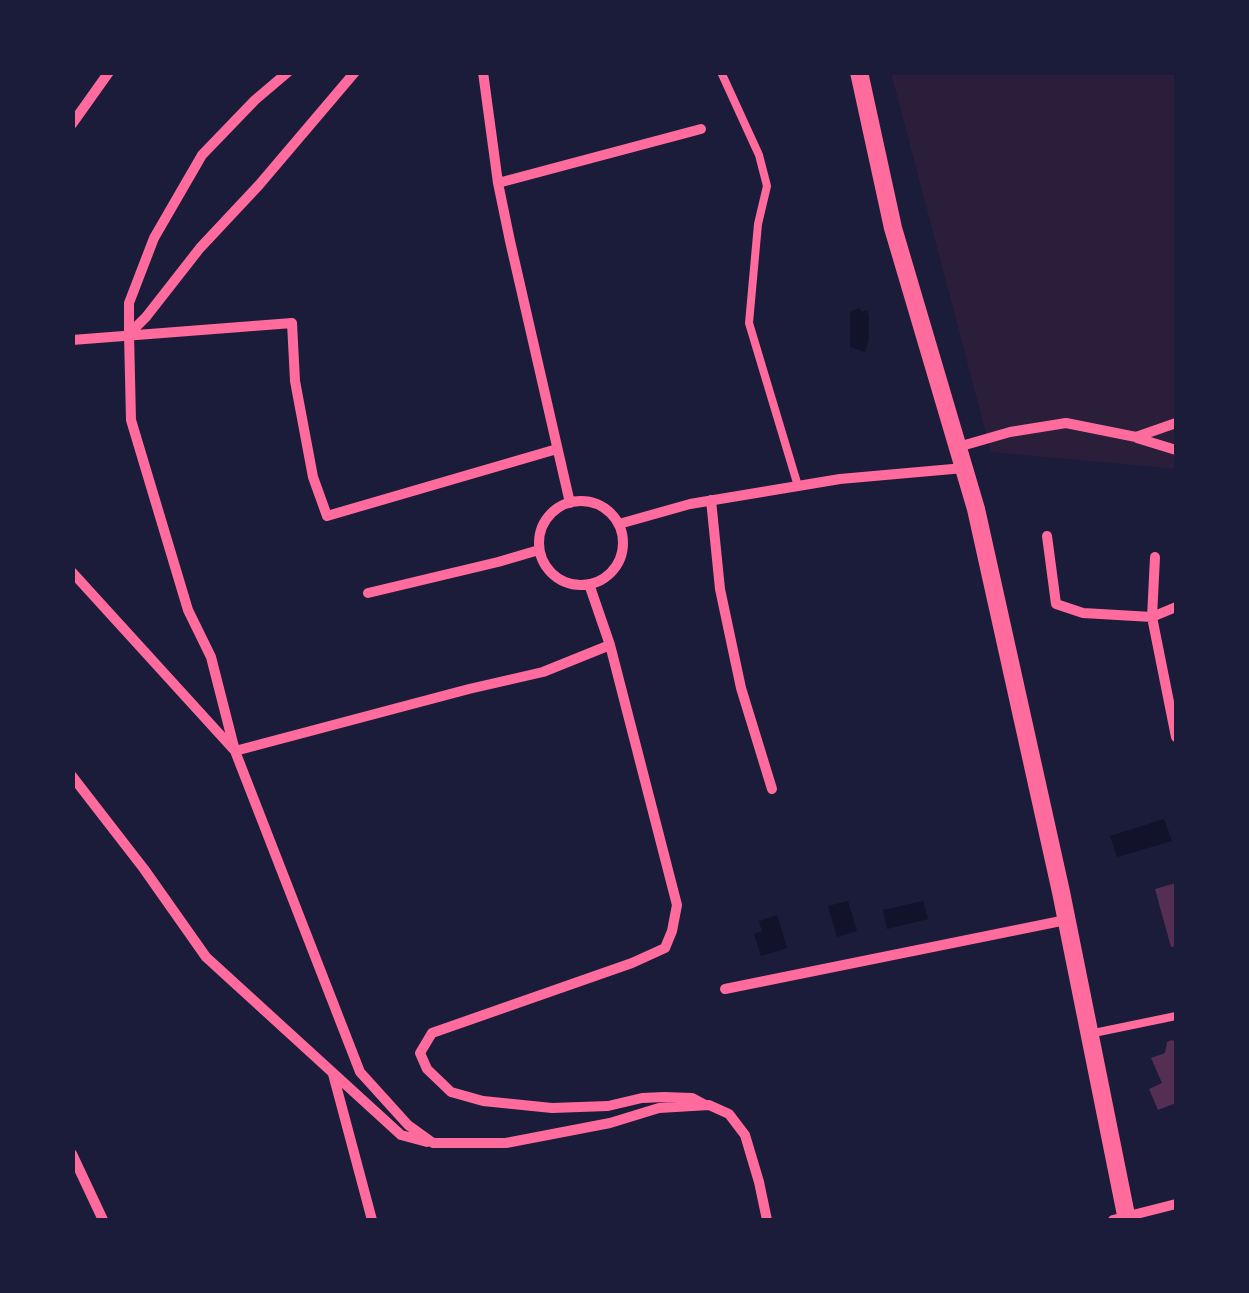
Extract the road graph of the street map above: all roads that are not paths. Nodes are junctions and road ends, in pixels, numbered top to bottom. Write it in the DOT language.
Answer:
graph roads {
  1 [pos="108,72"];
  2 [pos="288,72"];
  3 [pos="355,72"];
  4 [pos="483,72"];
  5 [pos="721,72"];
  6 [pos="859,72"];
  7 [pos="72,124"];
  8 [pos="701,129"];
  9 [pos="498,183"];
  10 [pos="128,334"];
  11 [pos="72,340"];
  12 [pos="1176,423"];
  13 [pos="1136,438"];
  14 [pos="958,447"];
  15 [pos="558,450"];
  16 [pos="1176,450"];
  17 [pos="964,468"];
  18 [pos="798,486"];
  19 [pos="711,500"];
  20 [pos="570,503"];
  21 [pos="619,524"];
  22 [pos="1047,536"];
  23 [pos="539,550"];
  24 [pos="1155,557"];
  25 [pos="72,572"];
  26 [pos="588,584"];
  27 [pos="368,593"];
  28 [pos="1176,606"];
  29 [pos="1152,617"];
  30 [pos="610,644"];
  31 [pos="1176,736"];
  32 [pos="235,751"];
  33 [pos="72,776"];
  34 [pos="772,788"];
  35 [pos="1066,920"];
  36 [pos="725,989"];
  37 [pos="1176,1016"];
  38 [pos="1089,1034"];
  39 [pos="332,1074"];
  40 [pos="705,1105"];
  41 [pos="433,1143"];
  42 [pos="72,1154"];
  43 [pos="1176,1204"];
  44 [pos="1122,1219"];
  45 [pos="104,1220"];
  46 [pos="372,1220"];
  47 [pos="767,1220"];
  1 -- 7 [label="street"];
  2 -- 10 [label="street"];
  3 -- 10 [label="street"];
  4 -- 9 [label="street"];
  5 -- 18 [label="lane"];
  6 -- 14 [label="street"];
  8 -- 9 [label="street"];
  9 -- 15 [label="street"];
  10 -- 11 [label="street"];
  10 -- 15 [label="street"];
  10 -- 32 [label="street"];
  12 -- 13 [label="street"];
  13 -- 14 [label="street"];
  13 -- 16 [label="street"];
  14 -- 17 [label="street"];
  15 -- 20 [label="street"];
  17 -- 18 [label="street"];
  17 -- 35 [label="street"];
  18 -- 19 [label="street"];
  19 -- 21 [label="street"];
  19 -- 34 [label="street"];
  20 -- 21 [label="street"];
  20 -- 23 [label="street"];
  21 -- 26 [label="street"];
  22 -- 29 [label="street"];
  23 -- 26 [label="street"];
  23 -- 27 [label="street"];
  24 -- 29 [label="street"];
  25 -- 32 [label="street"];
  26 -- 30 [label="street"];
  28 -- 29 [label="street"];
  29 -- 31 [label="street"];
  30 -- 32 [label="street"];
  30 -- 40 [label="street"];
  32 -- 41 [label="street"];
  33 -- 39 [label="street"];
  35 -- 36 [label="street"];
  35 -- 38 [label="street"];
  37 -- 38 [label="lane"];
  38 -- 44 [label="street"];
  39 -- 41 [label="street"];
  39 -- 46 [label="street"];
  40 -- 41 [label="street"];
  40 -- 47 [label="street"];
  42 -- 45 [label="street"];
  43 -- 44 [label="street"];
}
